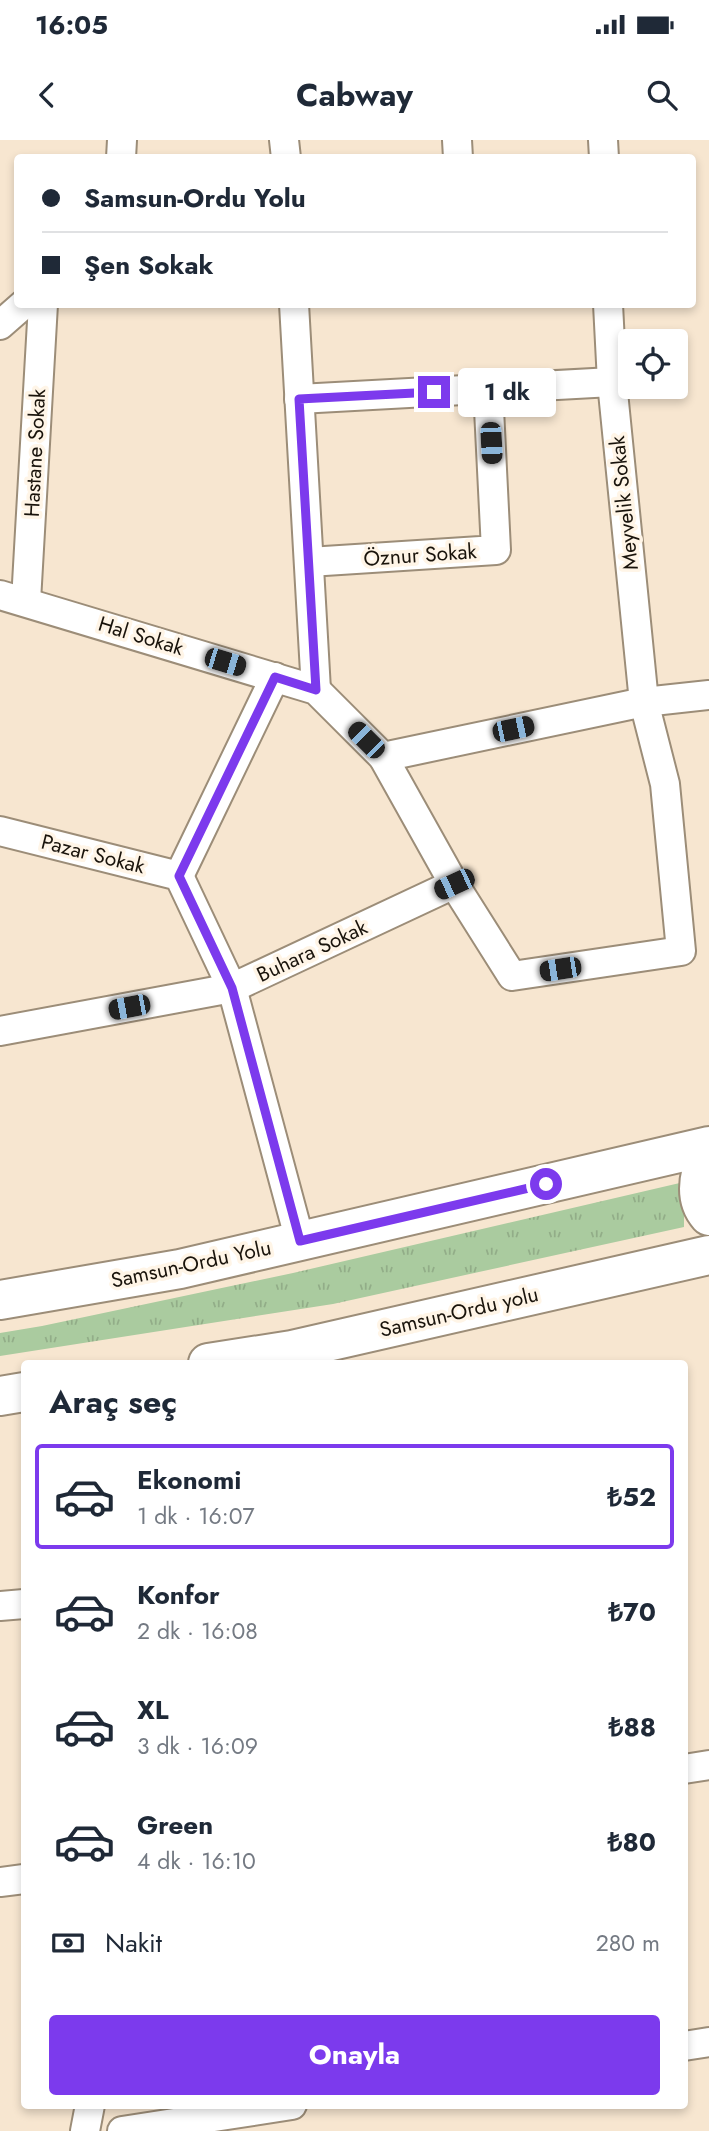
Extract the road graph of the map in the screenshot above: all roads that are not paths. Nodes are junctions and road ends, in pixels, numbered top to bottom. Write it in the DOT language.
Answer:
graph roads {
  1 [pos="19,308"];
  2 [pos="43,308"];
  3 [pos="295,308"];
  4 [pos="608,308"];
  5 [pos="0,325"];
  6 [pos="612,382"];
  7 [pos="488,389"];
  8 [pos="299,399"];
  9 [pos="309,562"];
  10 [pos="13,598"];
  11 [pos="275,677"];
  12 [pos="316,690"];
  13 [pos="709,695"];
  14 [pos="644,702"];
  15 [pos="383,757"];
  16 [pos="0,831"];
  17 [pos="179,876"];
  18 [pos="454,884"];
  19 [pos="232,988"];
  20 [pos="0,1031"];
  21 [pos="709,1148"];
  22 [pos="709,1216"];
  23 [pos="300,1241"];
  24 [pos="709,1255"];
  25 [pos="0,1300"];
  26 [pos="227,1360"];
  27 [pos="21,1392"];
  28 [pos="0,1395"];
  29 [pos="21,1604"];
  30 [pos="0,1606"];
  31 [pos="709,1765"];
  32 [pos="688,1768"];
  33 [pos="21,1879"];
  34 [pos="0,1882"];
  35 [pos="709,2042"];
  36 [pos="688,2045"];
  37 [pos="89,2109"];
  38 [pos="266,2109"];
  39 [pos="85,2131"];
  40 [pos="122,2131"];
  1 -- 5 [label="street"];
  2 -- 10 [label="street, Hastane Sokak"];
  3 -- 8 [label="street"];
  4 -- 6 [label="street, Meyvelik Sokak"];
  6 -- 7 [label="street"];
  6 -- 14 [label="street, Meyvelik Sokak"];
  7 -- 8 [label="street"];
  7 -- 9 [label="street, Öznur Sokak"];
  8 -- 9 [label="street"];
  9 -- 12 [label="street"];
  10 -- 11 [label="street, Hal Sokak"];
  11 -- 12 [label="street, Hal Sokak"];
  11 -- 17 [label="street"];
  12 -- 15 [label="street, Hal Sokak"];
  13 -- 14 [label="street"];
  14 -- 15 [label="street"];
  14 -- 18 [label="street, Meyvelik Sokak"];
  15 -- 18 [label="street, Hal Sokak"];
  16 -- 17 [label="street, Pazar Sokak"];
  17 -- 19 [label="street"];
  18 -- 19 [label="street, Buhara Sokak"];
  19 -- 20 [label="street, Buhara Sokak"];
  19 -- 23 [label="street"];
  21 -- 22 [label="highway"];
  21 -- 23 [label="highway, Samsun-Ordu Yolu"];
  23 -- 25 [label="highway, Samsun-Ordu Yolu"];
  24 -- 26 [label="highway, Samsun-Ordu yolu"];
  27 -- 28 [label="highway"];
  29 -- 30 [label="street"];
  31 -- 32 [label="street"];
  33 -- 34 [label="street"];
  35 -- 36 [label="street"];
  37 -- 39 [label="street"];
  38 -- 40 [label="street"];
}
